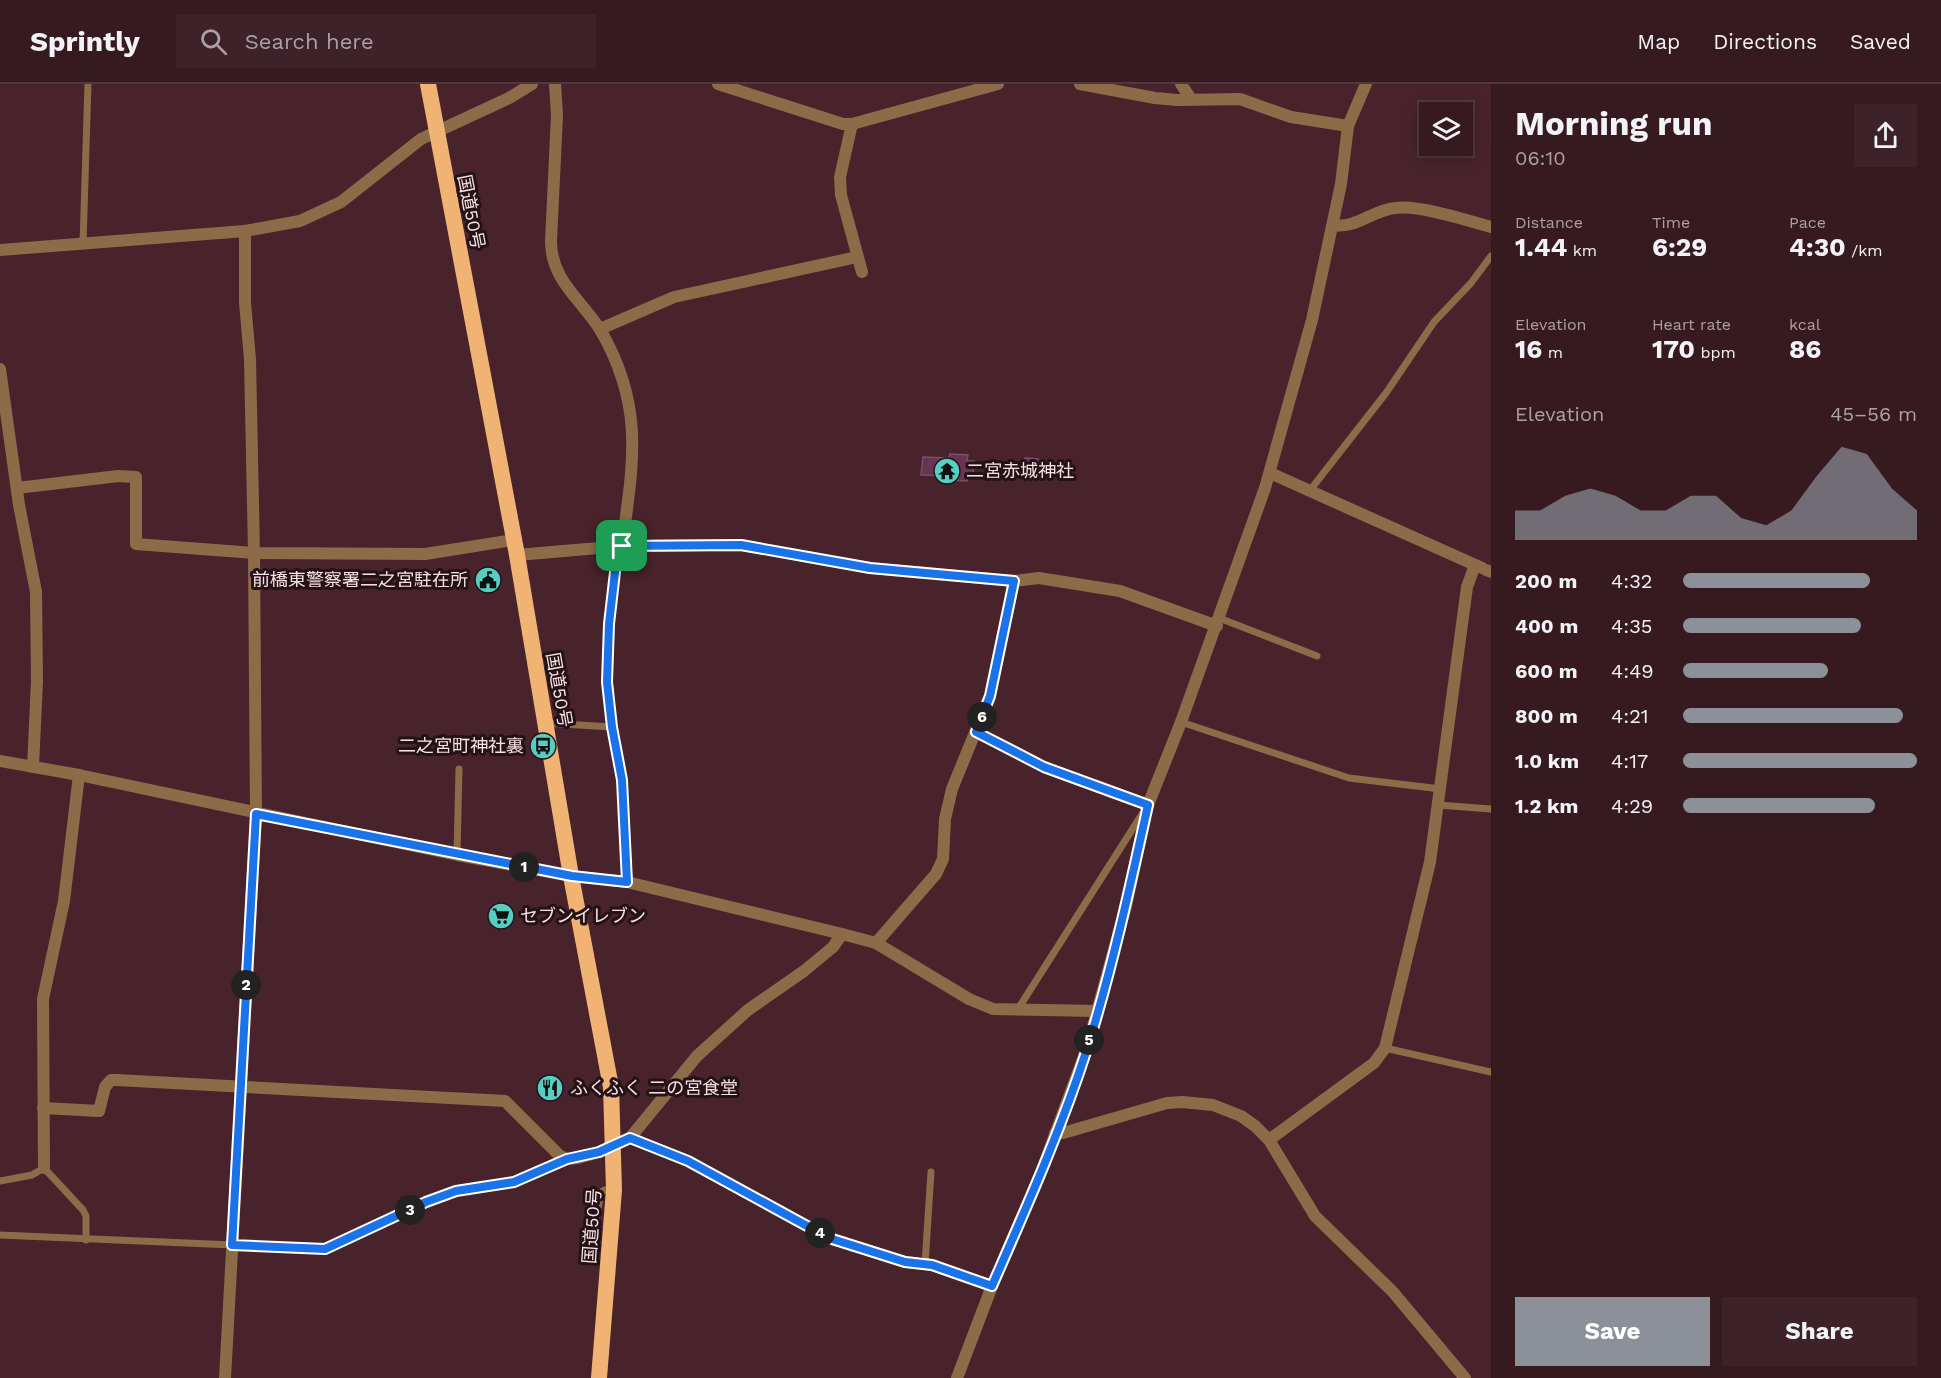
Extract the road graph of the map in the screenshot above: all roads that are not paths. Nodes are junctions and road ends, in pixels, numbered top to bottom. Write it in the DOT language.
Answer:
graph roads {
  1 [pos="88,84"];
  2 [pos="428,84"];
  3 [pos="532,84"];
  4 [pos="555,84"];
  5 [pos="718,84"];
  6 [pos="998,84"];
  7 [pos="1080,84"];
  8 [pos="1182,84"];
  9 [pos="1366,84"];
  10 [pos="1191,99"];
  11 [pos="852,124"];
  12 [pos="1348,126"];
  13 [pos="436,132"];
  14 [pos="1333,225"];
  15 [pos="1491,227"];
  16 [pos="244,231"];
  17 [pos="83,244"];
  18 [pos="0,250"];
  19 [pos="1491,256"];
  20 [pos="857,257"];
  21 [pos="862,272"];
  22 [pos="600,329"];
  23 [pos="0,369"];
  24 [pos="1270,473"];
  25 [pos="17,488"];
  26 [pos="1311,489"];
  27 [pos="620,546"];
  28 [pos="515,548"];
  29 [pos="254,554"];
  30 [pos="1484,569"];
  31 [pos="1014,581"];
  32 [pos="1218,622"];
  33 [pos="1317,656"];
  34 [pos="1181,722"];
  35 [pos="545,723"];
  36 [pos="612,727"];
  37 [pos="976,732"];
  38 [pos="0,761"];
  39 [pos="33,767"];
  40 [pos="459,770"];
  41 [pos="79,775"];
  42 [pos="1441,789"];
  43 [pos="1148,805"];
  44 [pos="1438,805"];
  45 [pos="1491,809"];
  46 [pos="256,814"];
  47 [pos="457,855"];
  48 [pos="572,876"];
  49 [pos="627,882"];
  50 [pos="842,934"];
  51 [pos="876,943"];
  52 [pos="1018,1009"];
  53 [pos="1097,1011"];
  54 [pos="1385,1048"];
  55 [pos="1491,1072"];
  56 [pos="241,1087"];
  57 [pos="43,1108"];
  58 [pos="1055,1133"];
  59 [pos="1269,1140"];
  60 [pos="622,1142"];
  61 [pos="567,1159"];
  62 [pos="44,1168"];
  63 [pos="931,1172"];
  64 [pos="0,1181"];
  65 [pos="614,1190"];
  66 [pos="0,1235"];
  67 [pos="86,1239"];
  68 [pos="232,1245"];
  69 [pos="587,1255"];
  70 [pos="925,1264"];
  71 [pos="992,1286"];
  72 [pos="225,1378"];
  73 [pos="599,1378"];
  74 [pos="957,1378"];
  75 [pos="1465,1378"];
  1 -- 17 [label="lane"];
  2 -- 13 [label="highway, 国道50号"];
  3 -- 13 [label="street"];
  4 -- 22 [label="street"];
  5 -- 11 [label="street"];
  6 -- 11 [label="street"];
  7 -- 10 [label="street"];
  8 -- 10 [label="street"];
  9 -- 12 [label="street"];
  10 -- 12 [label="street"];
  11 -- 20 [label="street"];
  12 -- 14 [label="street"];
  13 -- 16 [label="street"];
  13 -- 28 [label="highway, 国道50号"];
  14 -- 15 [label="street"];
  14 -- 24 [label="street"];
  16 -- 17 [label="street"];
  16 -- 29 [label="street"];
  17 -- 18 [label="street"];
  19 -- 26 [label="lane"];
  20 -- 21 [label="street"];
  20 -- 22 [label="street"];
  22 -- 27 [label="street"];
  23 -- 25 [label="street"];
  24 -- 26 [label="street"];
  24 -- 32 [label="street"];
  25 -- 29 [label="street"];
  25 -- 39 [label="street"];
  26 -- 30 [label="street"];
  27 -- 28 [label="street"];
  27 -- 31 [label="street"];
  27 -- 36 [label="lane"];
  28 -- 29 [label="street"];
  28 -- 35 [label="highway, 国道50号"];
  29 -- 46 [label="street"];
  30 -- 42 [label="street"];
  31 -- 32 [label="street"];
  31 -- 37 [label="street"];
  32 -- 33 [label="lane"];
  32 -- 34 [label="street"];
  34 -- 42 [label="lane"];
  34 -- 43 [label="street"];
  35 -- 36 [label="lane"];
  35 -- 48 [label="highway, 国道50号"];
  36 -- 49 [label="lane"];
  37 -- 43 [label="street"];
  37 -- 51 [label="street"];
  38 -- 39 [label="street"];
  39 -- 41 [label="street"];
  40 -- 47 [label="lane"];
  41 -- 46 [label="street"];
  41 -- 57 [label="street"];
  42 -- 44 [label="street"];
  43 -- 52 [label="lane"];
  43 -- 53 [label="street"];
  44 -- 45 [label="lane"];
  44 -- 54 [label="street"];
  46 -- 47 [label="street"];
  46 -- 56 [label="street"];
  47 -- 48 [label="street"];
  48 -- 49 [label="street"];
  48 -- 60 [label="highway, 国道50号"];
  49 -- 50 [label="street"];
  50 -- 51 [label="street"];
  50 -- 60 [label="street"];
  51 -- 52 [label="street"];
  52 -- 53 [label="street"];
  53 -- 58 [label="street"];
  54 -- 55 [label="lane"];
  54 -- 59 [label="street"];
  56 -- 57 [label="street"];
  56 -- 61 [label="street"];
  56 -- 68 [label="street"];
  57 -- 62 [label="street"];
  58 -- 59 [label="street"];
  58 -- 71 [label="street"];
  59 -- 75 [label="street"];
  60 -- 61 [label="street"];
  60 -- 65 [label="highway, 国道50号"];
  60 -- 70 [label="street"];
  61 -- 68 [label="lane"];
  62 -- 64 [label="lane"];
  62 -- 67 [label="lane"];
  63 -- 70 [label="lane"];
  65 -- 69 [label="lane"];
  65 -- 73 [label="highway, 国道50号"];
  66 -- 67 [label="lane"];
  67 -- 68 [label="lane"];
  68 -- 72 [label="street"];
  70 -- 71 [label="street"];
  71 -- 74 [label="street"];
}
